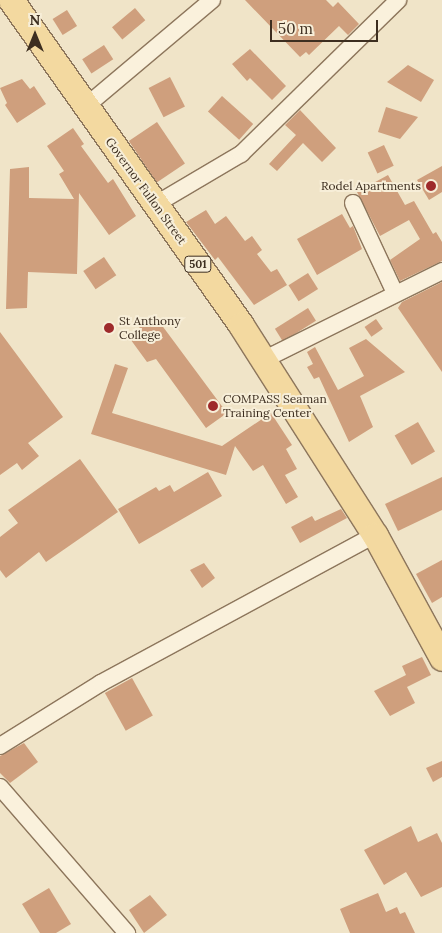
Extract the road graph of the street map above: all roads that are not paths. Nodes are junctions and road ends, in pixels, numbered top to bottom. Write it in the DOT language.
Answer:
graph roads {
  1 [pos="11,0"];
  2 [pos="212,0"];
  3 [pos="398,0"];
  4 [pos="85,107"];
  5 [pos="353,203"];
  6 [pos="156,204"];
  7 [pos="442,271"];
  8 [pos="395,293"];
  9 [pos="263,360"];
  10 [pos="376,535"];
  11 [pos="435,628"];
  12 [pos="442,658"];
  13 [pos="0,746"];
  14 [pos="0,787"];
  15 [pos="127,933"];
  1 -- 4 [label="main road, Governor Fullon Street / 501"];
  2 -- 4 [label="street"];
  3 -- 6 [label="street"];
  4 -- 6 [label="main road, Governor Fullon Street / 501"];
  5 -- 8 [label="street"];
  6 -- 9 [label="main road, Governor Fullon Street / 501"];
  7 -- 8 [label="street"];
  8 -- 9 [label="street"];
  9 -- 10 [label="main road, Governor Fullon Street / 501"];
  10 -- 11 [label="main road, 501"];
  10 -- 13 [label="street"];
  11 -- 12 [label="main road, 501"];
  14 -- 15 [label="street"];
}
